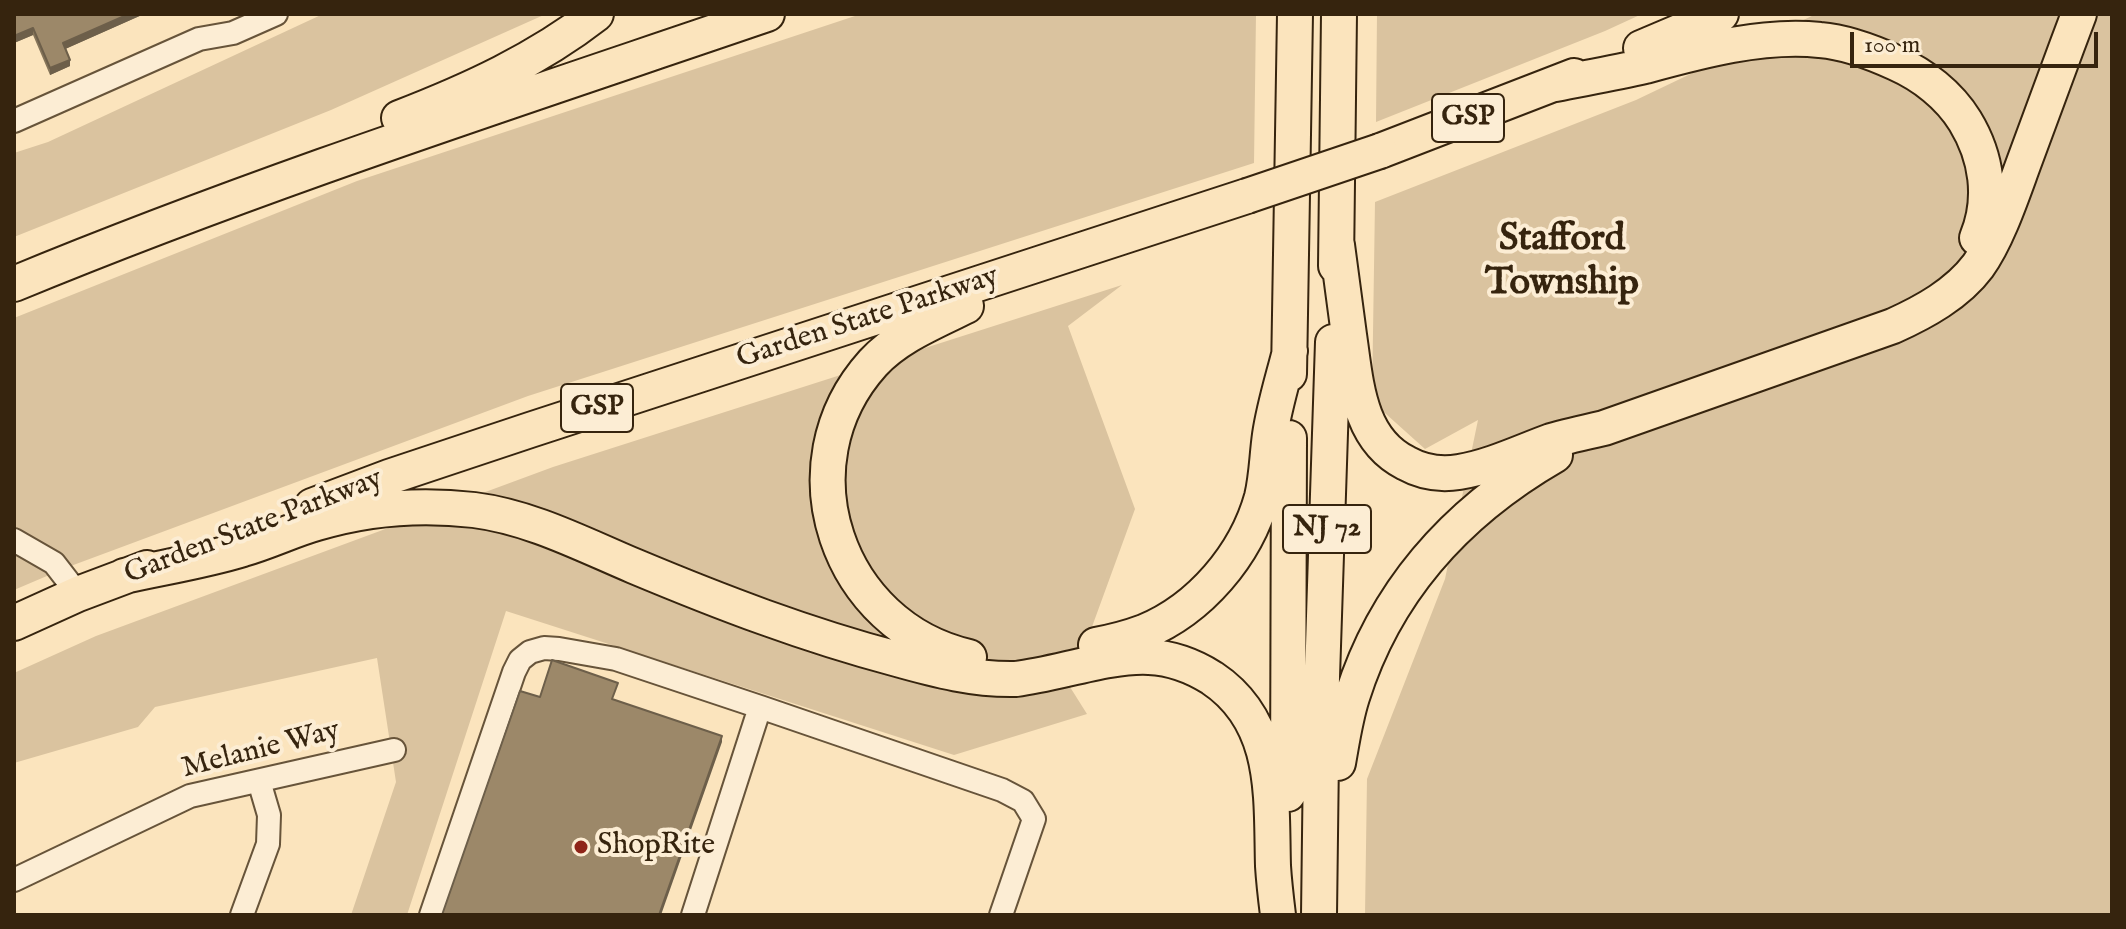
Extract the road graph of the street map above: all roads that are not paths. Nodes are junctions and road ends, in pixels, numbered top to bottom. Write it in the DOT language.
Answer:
graph roads {
  1 [pos="276,14"];
  2 [pos="596,14"];
  3 [pos="767,14"];
  4 [pos="1295,14"];
  5 [pos="1339,14"];
  6 [pos="1721,14"];
  7 [pos="2079,14"];
  8 [pos="1555,84"];
  9 [pos="14,121"];
  10 [pos="279,181"];
  11 [pos="1337,245"];
  12 [pos="1075,252"];
  13 [pos="14,284"];
  14 [pos="1947,295"];
  15 [pos="1290,351"];
  16 [pos="1604,428"];
  17 [pos="14,540"];
  18 [pos="124,576"];
  19 [pos="78,594"];
  20 [pos="14,623"];
  21 [pos="760,707"];
  22 [pos="394,750"];
  23 [pos="259,781"];
  24 [pos="1321,814"];
  25 [pos="14,880"];
  26 [pos="242,915"];
  27 [pos="431,915"];
  28 [pos="693,915"];
  29 [pos="1001,915"];
  30 [pos="1278,915"];
  31 [pos="1286,915"];
  32 [pos="1319,915"];
  1 -- 9 [label="street"];
  2 -- 10 [label="highway"];
  3 -- 10 [label="highway"];
  4 -- 15 [label="highway, NJ 72"];
  5 -- 11 [label="highway, NJ 72"];
  6 -- 8 [label="highway, Garden State Parkway / GSP"];
  7 -- 14 [label="highway"];
  8 -- 12 [label="highway, Garden State Parkway / GSP, bridge"];
  8 -- 14 [label="highway"];
  10 -- 13 [label="highway"];
  11 -- 16 [label="highway"];
  11 -- 24 [label="highway, NJ 72"];
  12 -- 15 [label="highway"];
  12 -- 18 [label="highway, Garden State Parkway / GSP"];
  14 -- 16 [label="highway"];
  15 -- 31 [label="highway, NJ 72"];
  16 -- 24 [label="highway"];
  17 -- 19 [label="street"];
  18 -- 19 [label="highway, Garden State Parkway / GSP"];
  18 -- 30 [label="highway"];
  19 -- 20 [label="highway, Garden State Parkway / GSP"];
  21 -- 27 [label="street"];
  21 -- 28 [label="street"];
  21 -- 29 [label="street"];
  22 -- 23 [label="street, Melanie Way"];
  23 -- 25 [label="street, Melanie Way"];
  23 -- 26 [label="street"];
  24 -- 32 [label="highway, NJ 72"];
}
